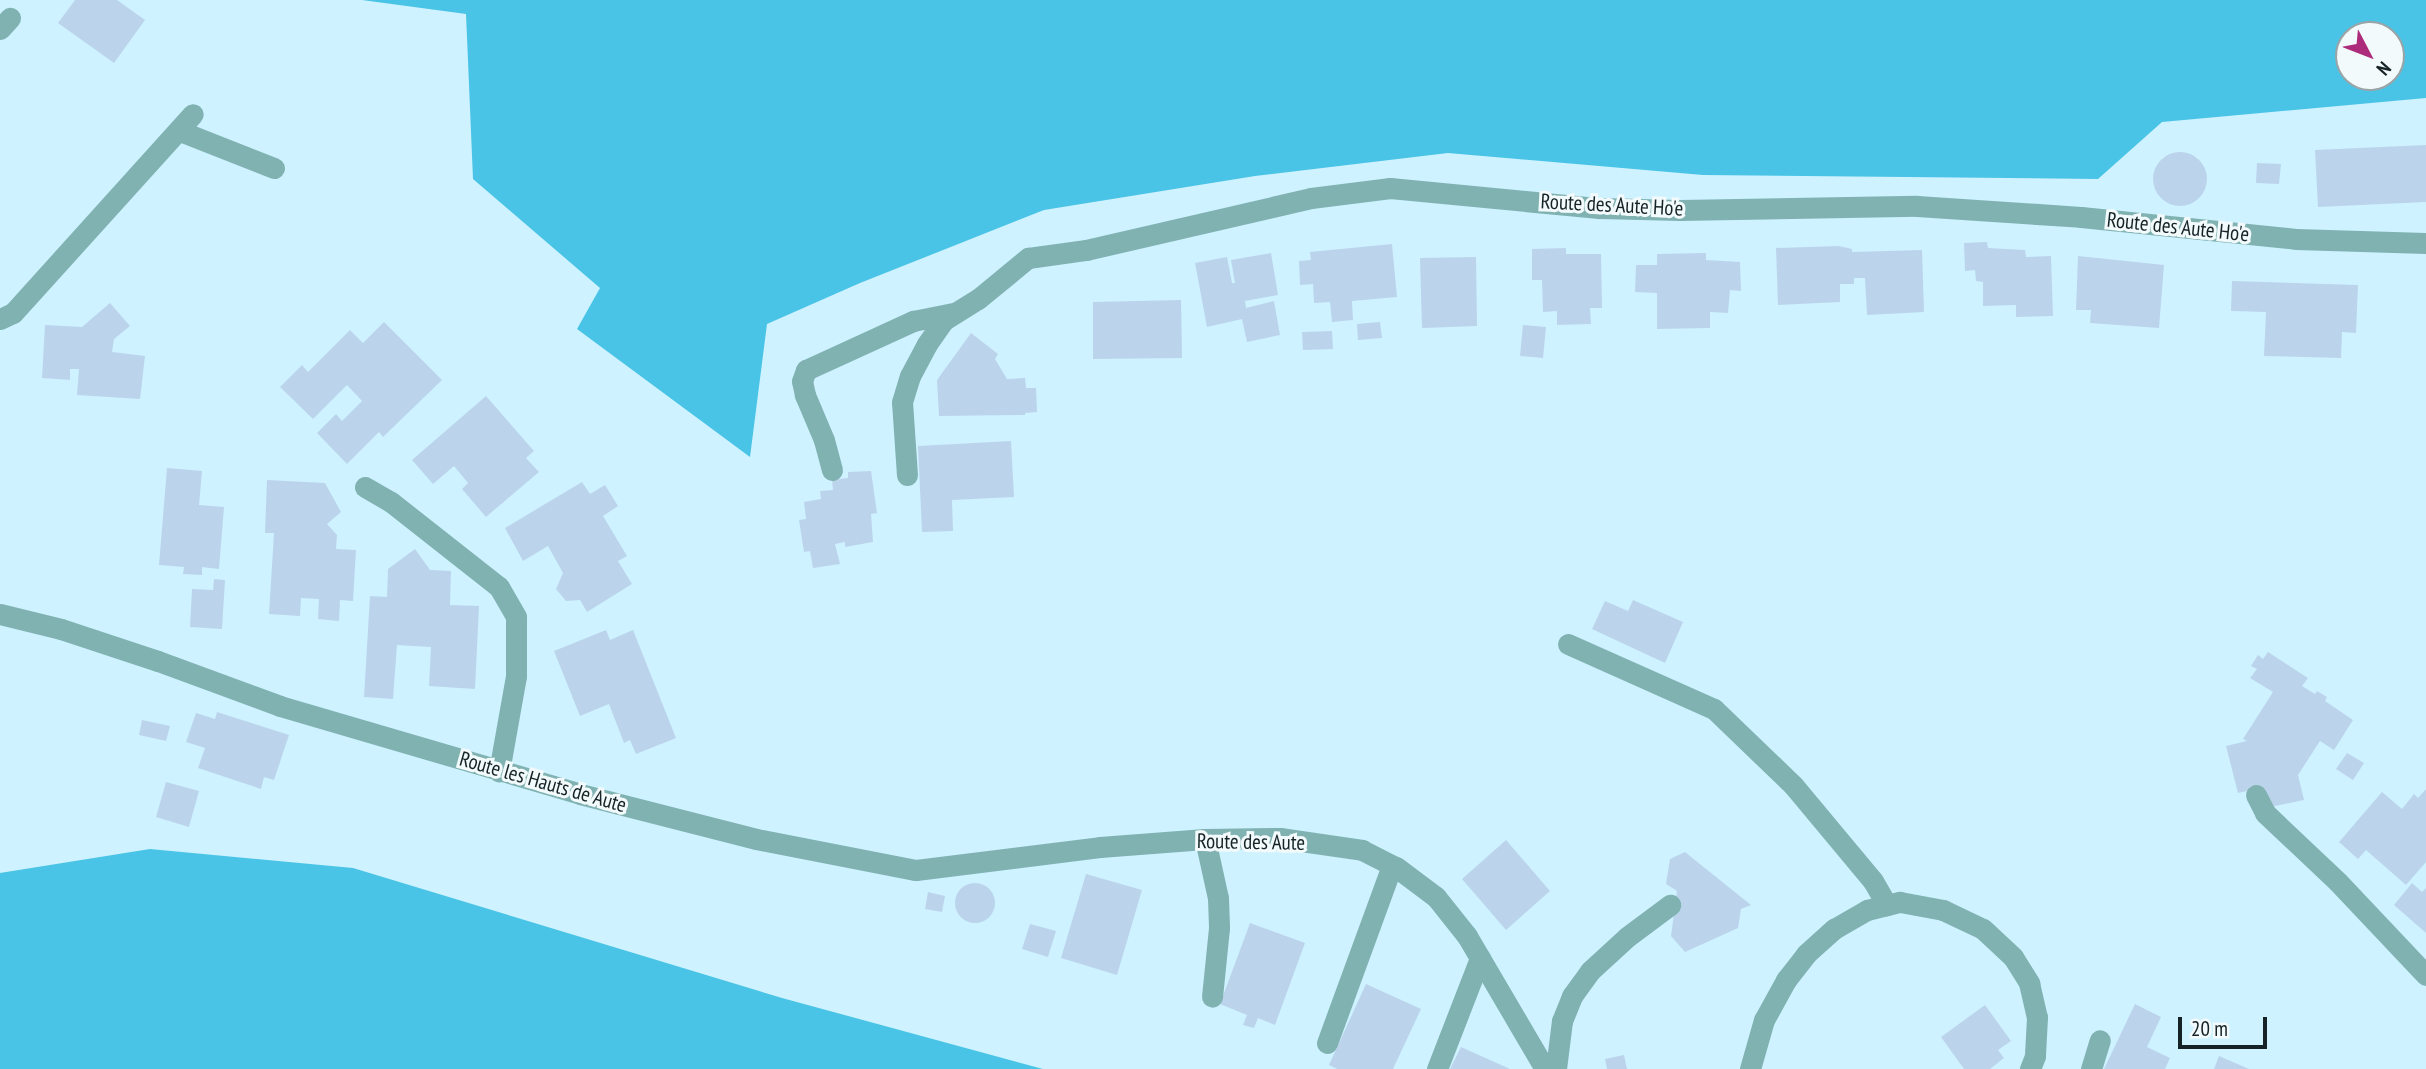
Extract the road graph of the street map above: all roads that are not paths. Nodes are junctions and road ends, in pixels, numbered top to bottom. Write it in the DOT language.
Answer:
graph roads {
  1 [pos="274,168"];
  2 [pos="2426,243"];
  3 [pos="958,312"];
  4 [pos="0,319"];
  5 [pos="832,470"];
  6 [pos="907,475"];
  7 [pos="365,486"];
  8 [pos="0,614"];
  9 [pos="1568,645"];
  10 [pos="499,771"];
  11 [pos="2256,795"];
  12 [pos="1205,839"];
  13 [pos="1100,847"];
  14 [pos="1392,865"];
  15 [pos="1670,905"];
  16 [pos="1888,905"];
  17 [pos="1480,958"];
  18 [pos="2426,975"];
  19 [pos="1212,997"];
  20 [pos="2100,1040"];
  21 [pos="1327,1042"];
  22 [pos="1437,1069"];
  23 [pos="1545,1069"];
  24 [pos="1556,1069"];
  25 [pos="1749,1069"];
  26 [pos="2030,1069"];
  27 [pos="2091,1069"];
  1 -- 4 [label="street"];
  2 -- 3 [label="street, Route des Aute Ho'e"];
  3 -- 5 [label="street"];
  3 -- 6 [label="street, Route des Aute Ho'e"];
  7 -- 10 [label="street"];
  8 -- 10 [label="street, Route les Hauts de Aute"];
  9 -- 16 [label="street"];
  10 -- 13 [label="street, Route les Hauts de Aute"];
  11 -- 18 [label="street"];
  12 -- 13 [label="street, Route des Aute"];
  12 -- 14 [label="street, Route des Aute"];
  12 -- 19 [label="street"];
  14 -- 17 [label="street, Route des Aute"];
  14 -- 21 [label="street"];
  15 -- 24 [label="street"];
  16 -- 25 [label="street"];
  16 -- 26 [label="street"];
  17 -- 22 [label="street"];
  17 -- 23 [label="street, Route des Aute"];
  20 -- 27 [label="street"];
}
